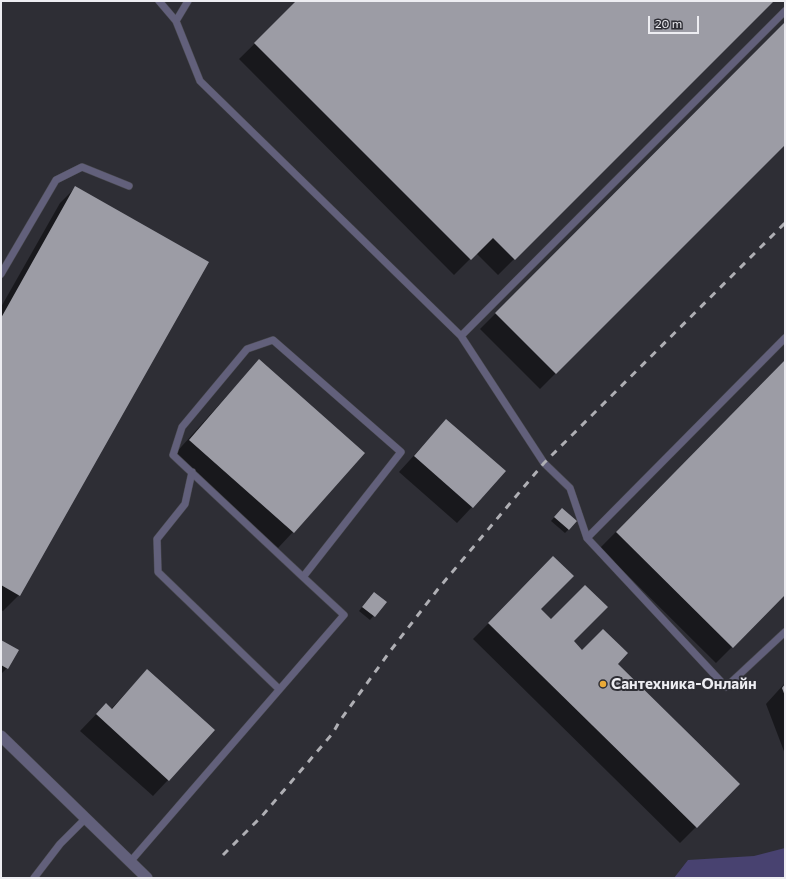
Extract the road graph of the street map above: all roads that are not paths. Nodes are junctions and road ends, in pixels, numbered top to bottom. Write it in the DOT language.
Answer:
graph roads {
  1 [pos="159,1"];
  2 [pos="188,1"];
  3 [pos="785,10"];
  4 [pos="176,21"];
  5 [pos="129,186"];
  6 [pos="1,274"];
  7 [pos="461,336"];
  8 [pos="785,338"];
  9 [pos="192,472"];
  10 [pos="587,538"];
  11 [pos="303,577"];
  12 [pos="785,632"];
  13 [pos="279,689"];
  14 [pos="1,736"];
  15 [pos="86,818"];
  16 [pos="130,862"];
  17 [pos="34,878"];
  18 [pos="147,878"];
  1 -- 4 [label="lane"];
  2 -- 4 [label="lane"];
  3 -- 7 [label="lane"];
  4 -- 7 [label="lane"];
  5 -- 6 [label="lane"];
  7 -- 10 [label="lane"];
  8 -- 10 [label="lane"];
  9 -- 11 [label="lane"];
  9 -- 11 [label="lane"];
  9 -- 13 [label="lane"];
  10 -- 12 [label="lane"];
  11 -- 13 [label="lane"];
  13 -- 16 [label="lane"];
  14 -- 15 [label="street"];
  15 -- 16 [label="street"];
  15 -- 17 [label="lane"];
  16 -- 18 [label="street"];
}
